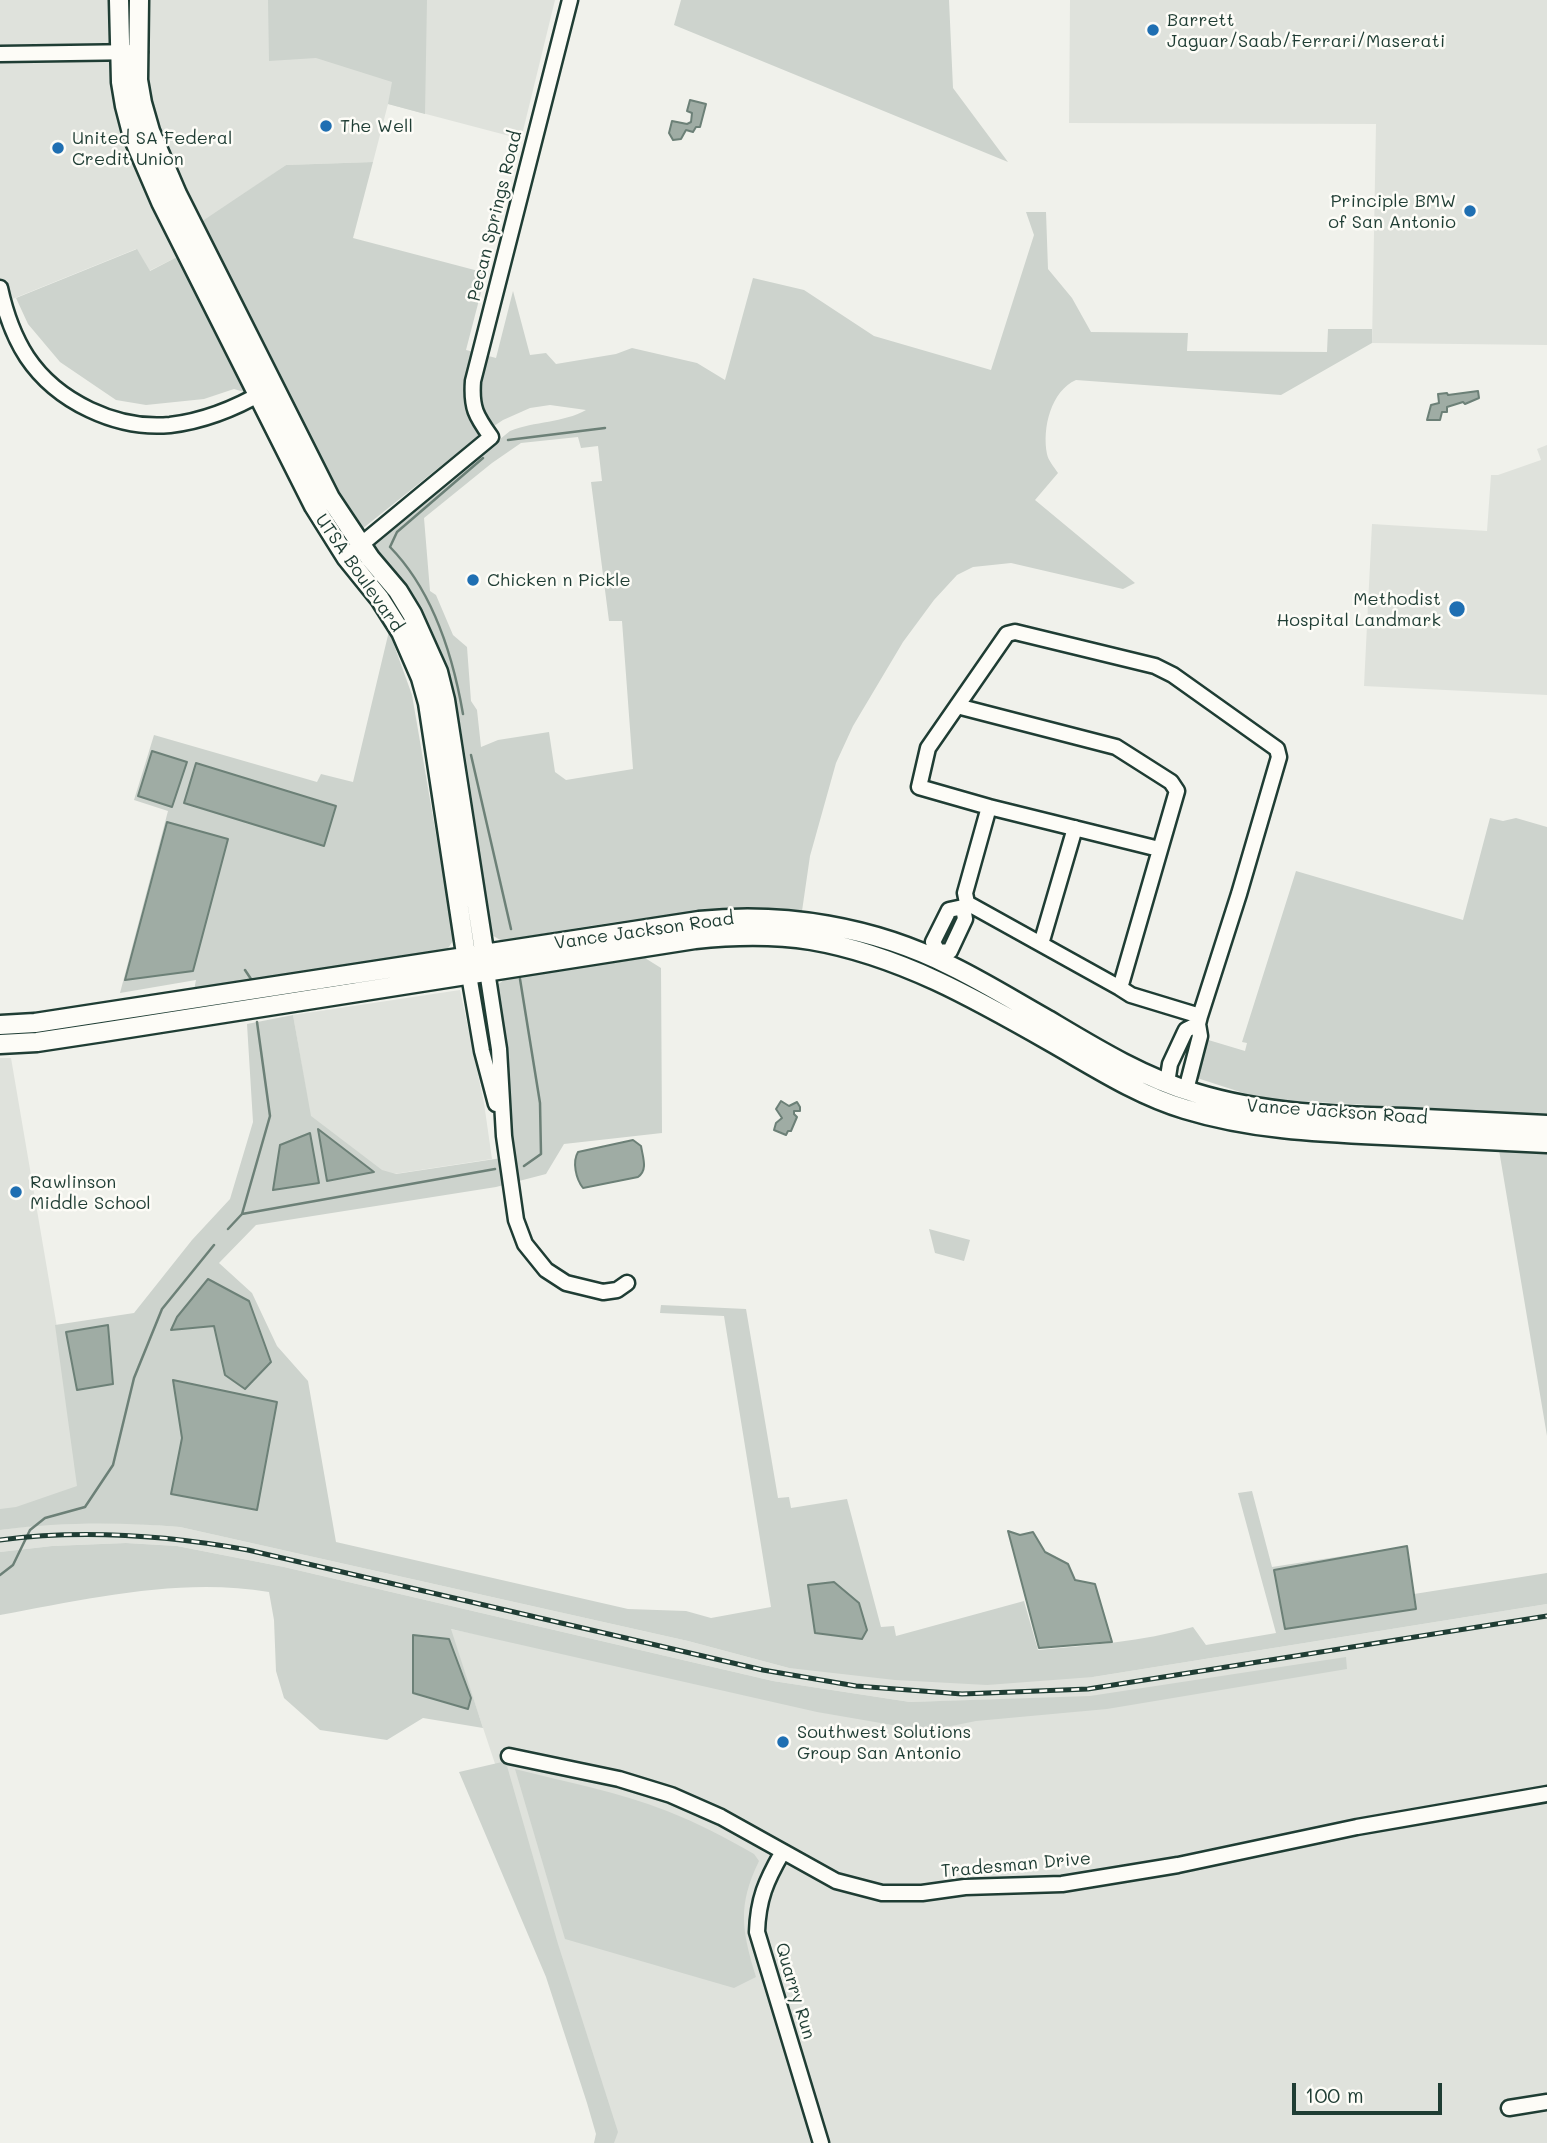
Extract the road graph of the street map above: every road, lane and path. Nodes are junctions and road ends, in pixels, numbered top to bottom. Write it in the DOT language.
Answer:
graph roads {
  1 [pos="119,0"];
  2 [pos="139,0"];
  3 [pos="570,0"];
  4 [pos="120,52"];
  5 [pos="140,52"];
  6 [pos="0,54"];
  7 [pos="184,227"];
  8 [pos="0,288"];
  9 [pos="274,386"];
  10 [pos="257,396"];
  11 [pos="360,544"];
  12 [pos="346,557"];
  13 [pos="957,706"];
  14 [pos="989,807"];
  15 [pos="1075,828"];
  16 [pos="1159,849"];
  17 [pos="965,905"];
  18 [pos="943,920"];
  19 [pos="961,928"];
  20 [pos="1041,944"];
  21 [pos="937,956"];
  22 [pos="477,964"];
  23 [pos="1119,988"];
  24 [pos="1199,1020"];
  25 [pos="0,1025"];
  26 [pos="0,1044"];
  27 [pos="1178,1046"];
  28 [pos="1195,1051"];
  29 [pos="1167,1083"];
  30 [pos="1186,1090"];
  31 [pos="1547,1125"];
  32 [pos="1547,1143"];
  33 [pos="627,1283"];
  34 [pos="509,1756"];
  35 [pos="1547,1794"];
  36 [pos="782,1853"];
  37 [pos="1547,2102"];
  38 [pos="1508,2108"];
  39 [pos="821,2143"];
  1 -- 4 [label="main road, UTSA Boulevard"];
  2 -- 5 [label="main road, UTSA Boulevard"];
  3 -- 11 [label="street, Pecan Springs Road"];
  4 -- 5 [label="street"];
  4 -- 6 [label="street"];
  4 -- 7 [label="main road, UTSA Boulevard"];
  5 -- 7 [label="main road, UTSA Boulevard"];
  7 -- 9 [label="main road, UTSA Boulevard"];
  7 -- 10 [label="main road, UTSA Boulevard"];
  8 -- 10 [label="street"];
  9 -- 10 [label="street"];
  9 -- 11 [label="main road, UTSA Boulevard"];
  10 -- 12 [label="main road, UTSA Boulevard"];
  11 -- 12 [label="street"];
  11 -- 22 [label="main road, UTSA Boulevard"];
  12 -- 22 [label="main road, UTSA Boulevard"];
  13 -- 14 [label="street"];
  13 -- 16 [label="street"];
  13 -- 24 [label="street"];
  14 -- 15 [label="street"];
  14 -- 17 [label="street"];
  15 -- 16 [label="street"];
  15 -- 20 [label="street"];
  16 -- 23 [label="street"];
  17 -- 18 [label="street"];
  17 -- 19 [label="street"];
  17 -- 20 [label="street"];
  18 -- 19 [label="street"];
  18 -- 21 [label="street"];
  19 -- 21 [label="street"];
  20 -- 23 [label="street"];
  21 -- 22 [label="main road, Vance Jackson Road"];
  21 -- 29 [label="main road, Vance Jackson Road"];
  22 -- 25 [label="main road, Vance Jackson Road"];
  22 -- 26 [label="main road, Vance Jackson Road"];
  22 -- 32 [label="main road, Vance Jackson Road"];
  22 -- 33 [label="street, UTSA Boulevard"];
  23 -- 24 [label="street"];
  24 -- 27 [label="street"];
  24 -- 28 [label="street"];
  27 -- 28 [label="street"];
  27 -- 29 [label="street"];
  28 -- 30 [label="street"];
  29 -- 30 [label="main road, Vance Jackson Road"];
  30 -- 31 [label="main road, Vance Jackson Road"];
  34 -- 36 [label="street, Tradesman Drive"];
  35 -- 36 [label="street, Tradesman Drive"];
  36 -- 39 [label="street, Quarry Run"];
  37 -- 38 [label="street"];
}
